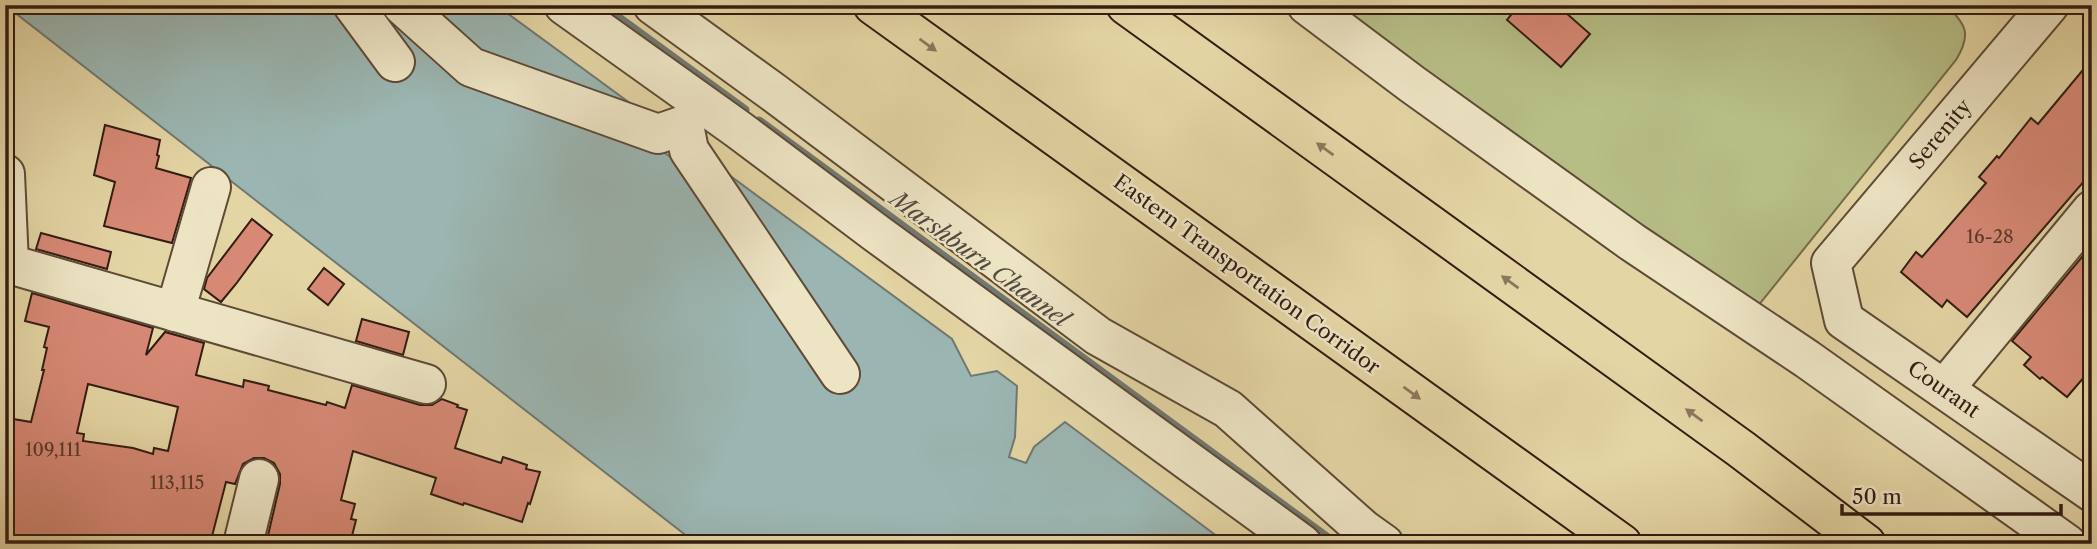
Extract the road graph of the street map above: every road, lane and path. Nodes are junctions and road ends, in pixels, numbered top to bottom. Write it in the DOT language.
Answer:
graph roads {
  1 [pos="353,5"];
  2 [pos="402,5"];
  3 [pos="564,5"];
  4 [pos="653,5"];
  5 [pos="873,5"];
  6 [pos="1126,5"];
  7 [pos="1307,5"];
  8 [pos="2033,11"];
  9 [pos="395,62"];
  10 [pos="5,174"];
  11 [pos="211,187"];
  12 [pos="2092,210"];
  13 [pos="1831,263"];
  14 [pos="7,280"];
  15 [pos="175,312"];
  16 [pos="840,374"];
  17 [pos="426,384"];
  18 [pos="1944,389"];
  19 [pos="1741,449"];
  20 [pos="260,479"];
  21 [pos="2092,492"];
  22 [pos="243,544"];
  23 [pos="1301,544"];
  24 [pos="1384,544"];
  25 [pos="1622,544"];
  26 [pos="1866,544"];
  27 [pos="1898,544"];
  28 [pos="2067,544"];
  1 -- 9 [label="street"];
  2 -- 16 [label="street"];
  3 -- 23 [label="street"];
  4 -- 24 [label="street"];
  5 -- 25 [label="highway, Eastern Transportation Corridor, one-way"];
  19 -- 6 [label="highway, one-way"];
  7 -- 28 [label="street"];
  8 -- 13 [label="street, Serenity"];
  10 -- 14 [label="street"];
  11 -- 15 [label="street"];
  12 -- 18 [label="street"];
  13 -- 18 [label="street, Courant"];
  14 -- 15 [label="street"];
  15 -- 17 [label="street"];
  18 -- 21 [label="street, Courant"];
  19 -- 26 [label="highway"];
  19 -- 27 [label="highway"];
  20 -- 22 [label="street"];
}
